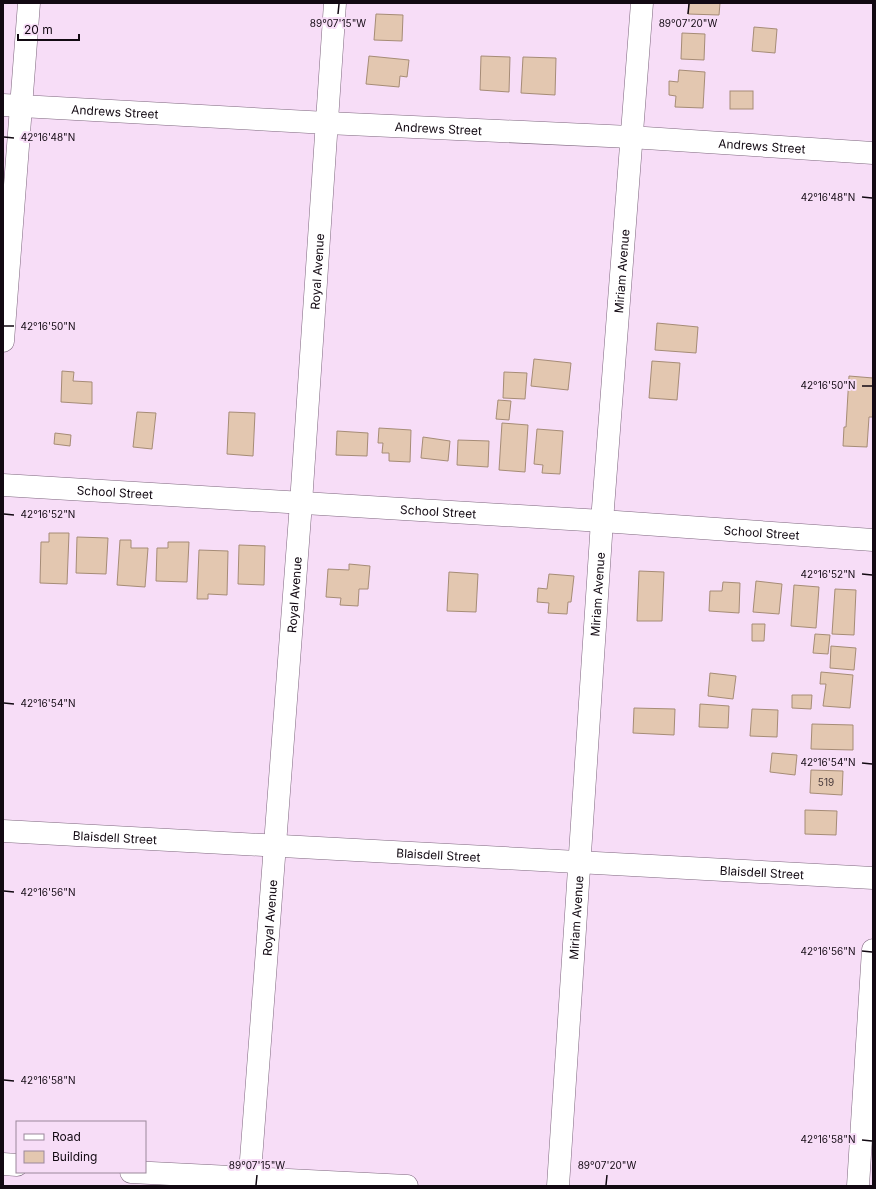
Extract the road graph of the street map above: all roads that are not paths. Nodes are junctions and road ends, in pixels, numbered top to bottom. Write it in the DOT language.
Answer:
graph roads {
  1 [pos="30,3"];
  2 [pos="335,3"];
  3 [pos="642,3"];
  4 [pos="13,106"];
  5 [pos="327,123"];
  6 [pos="630,137"];
  7 [pos="873,153"];
  8 [pos="3,340"];
  9 [pos="3,485"];
  10 [pos="301,503"];
  11 [pos="602,521"];
  12 [pos="873,540"];
  13 [pos="3,831"];
  14 [pos="274,846"];
  15 [pos="578,862"];
  16 [pos="873,878"];
  17 [pos="873,950"];
  18 [pos="3,1164"];
  19 [pos="16,1165"];
  20 [pos="143,1173"];
  21 [pos="250,1182"];
  22 [pos="407,1186"];
  23 [pos="558,1186"];
  24 [pos="858,1186"];
  1 -- 4 [label="street"];
  2 -- 5 [label="street, Royal Avenue"];
  3 -- 6 [label="street, Miriam Avenue"];
  4 -- 5 [label="street, Andrews Street"];
  4 -- 8 [label="street"];
  5 -- 6 [label="street, Andrews Street"];
  5 -- 10 [label="street, Royal Avenue"];
  6 -- 7 [label="street, Andrews Street"];
  6 -- 11 [label="street, Miriam Avenue"];
  9 -- 10 [label="street, School Street"];
  10 -- 11 [label="street, School Street"];
  10 -- 14 [label="street, Royal Avenue"];
  11 -- 12 [label="street, School Street"];
  11 -- 15 [label="street, Miriam Avenue"];
  13 -- 14 [label="street, Blaisdell Street"];
  14 -- 15 [label="street, Blaisdell Street"];
  14 -- 21 [label="street, Royal Avenue"];
  15 -- 16 [label="street, Blaisdell Street"];
  15 -- 23 [label="street, Miriam Avenue"];
  17 -- 24 [label="street"];
  18 -- 19 [label="street"];
  20 -- 21 [label="street"];
  21 -- 22 [label="street"];
}
